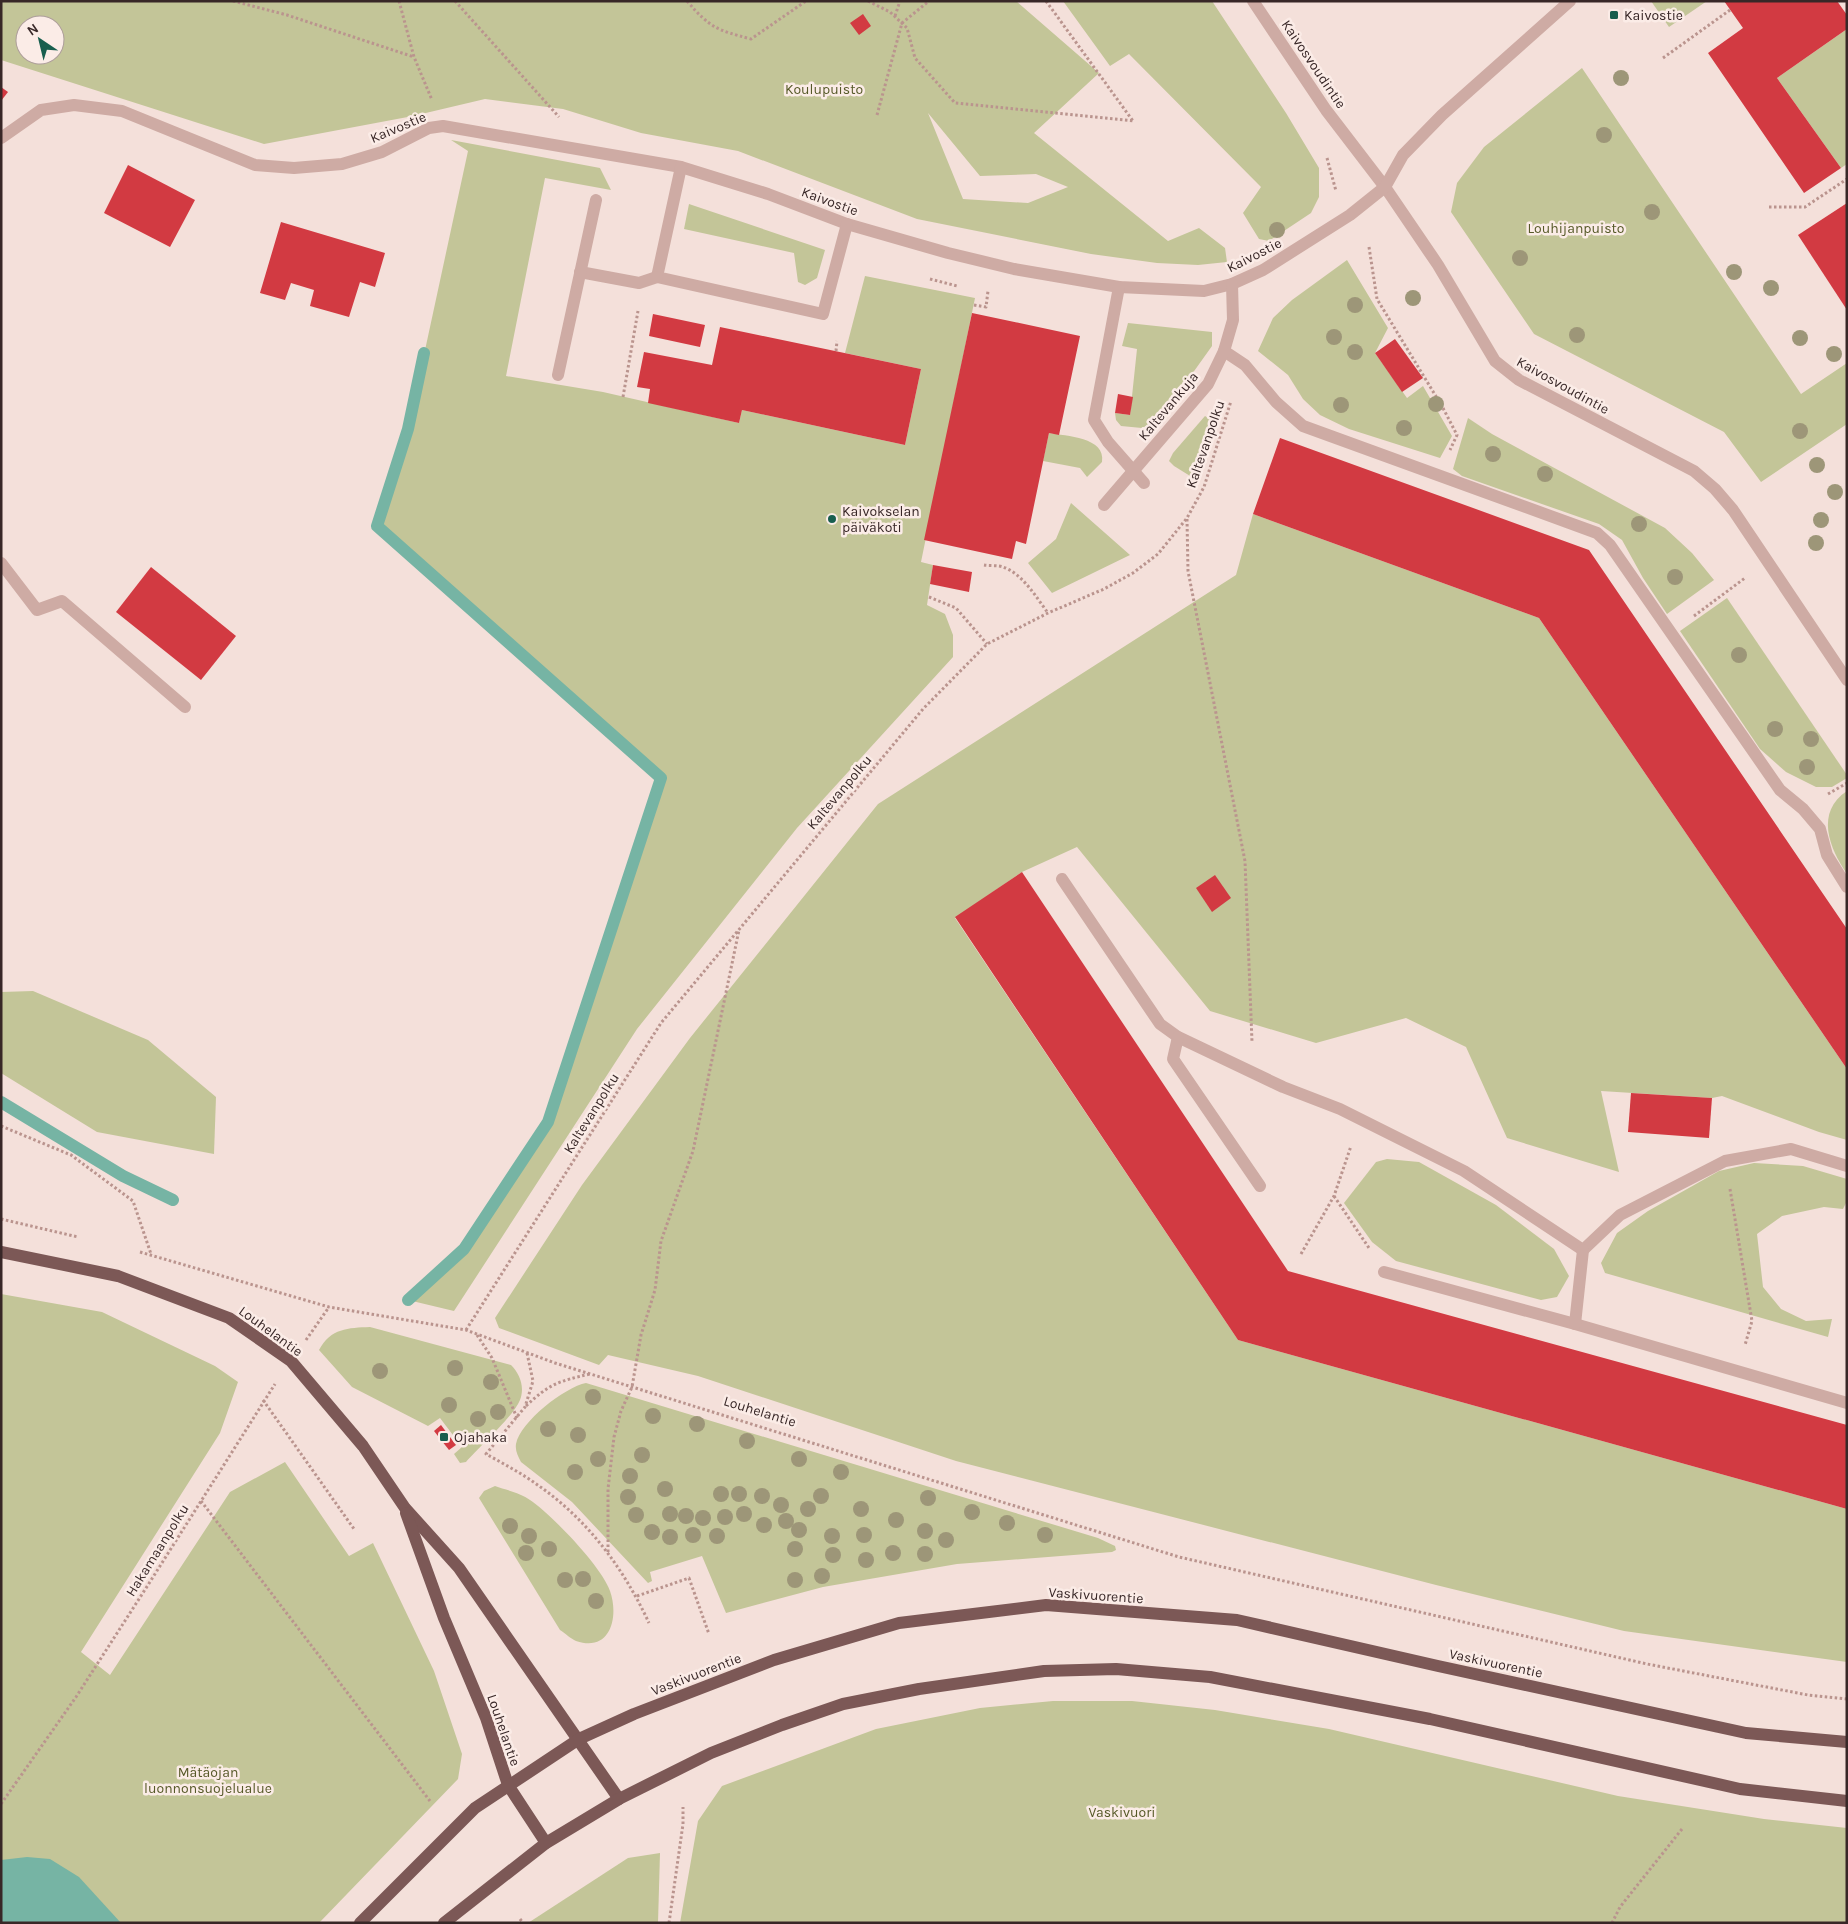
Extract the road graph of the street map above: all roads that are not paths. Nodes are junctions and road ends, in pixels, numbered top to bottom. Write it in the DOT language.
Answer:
graph roads {
  1 [pos="1253,1"];
  2 [pos="1570,1"];
  3 [pos="1,138"];
  4 [pos="681,167"];
  5 [pos="1385,187"];
  6 [pos="596,200"];
  7 [pos="847,224"];
  8 [pos="580,272"];
  9 [pos="657,277"];
  10 [pos="1232,284"];
  11 [pos="1119,287"];
  12 [pos="1224,351"];
  13 [pos="558,375"];
  14 [pos="1132,472"];
  15 [pos="1144,483"];
  16 [pos="1104,505"];
  17 [pos="1,563"];
  18 [pos="1847,680"];
  19 [pos="185,707"];
  20 [pos="1062,878"];
  21 [pos="1847,887"];
  22 [pos="1178,1037"];
  23 [pos="1847,1166"];
  24 [pos="1260,1186"];
  25 [pos="1583,1250"];
  26 [pos="1,1252"];
  27 [pos="1384,1272"];
  28 [pos="1576,1324"];
  29 [pos="1847,1403"];
  30 [pos="405,1508"];
  31 [pos="578,1738"];
  32 [pos="1847,1742"];
  33 [pos="508,1785"];
  34 [pos="619,1799"];
  35 [pos="1847,1801"];
  36 [pos="546,1842"];
  37 [pos="360,1923"];
  38 [pos="444,1923"];
  1 -- 5 [label="street, Kaivosvoudintie"];
  2 -- 5 [label="street, Kaivostie"];
  3 -- 4 [label="street, Kaivostie"];
  4 -- 7 [label="street, Kaivostie"];
  4 -- 9 [label="street"];
  5 -- 10 [label="street, Kaivostie"];
  5 -- 18 [label="street, Kaivosvoudintie"];
  6 -- 8 [label="street"];
  7 -- 9 [label="street"];
  7 -- 11 [label="street, Kaivostie"];
  8 -- 9 [label="street"];
  8 -- 13 [label="street"];
  10 -- 11 [label="street, Kaivostie"];
  10 -- 12 [label="street, Kaltevankuja"];
  11 -- 14 [label="street"];
  12 -- 14 [label="street, Kaltevankuja"];
  12 -- 21 [label="street"];
  14 -- 15 [label="street"];
  14 -- 16 [label="street, Kaltevankuja"];
  17 -- 19 [label="street"];
  20 -- 22 [label="street"];
  22 -- 24 [label="street"];
  22 -- 25 [label="street"];
  23 -- 25 [label="street"];
  25 -- 28 [label="street"];
  26 -- 30 [label="main road, Louhelantie"];
  27 -- 28 [label="street"];
  28 -- 29 [label="street"];
  30 -- 31 [label="main road, Louhelantie"];
  30 -- 33 [label="main road, Louhelantie"];
  31 -- 32 [label="main road, Vaskivuorentie"];
  31 -- 33 [label="main road, Vaskivuorentie"];
  31 -- 34 [label="main road, Louhelantie"];
  33 -- 36 [label="main road, Louhelantie"];
  33 -- 37 [label="main road, Vaskivuorentie"];
  34 -- 35 [label="main road"];
  34 -- 36 [label="main road"];
  36 -- 38 [label="main road"];
}
